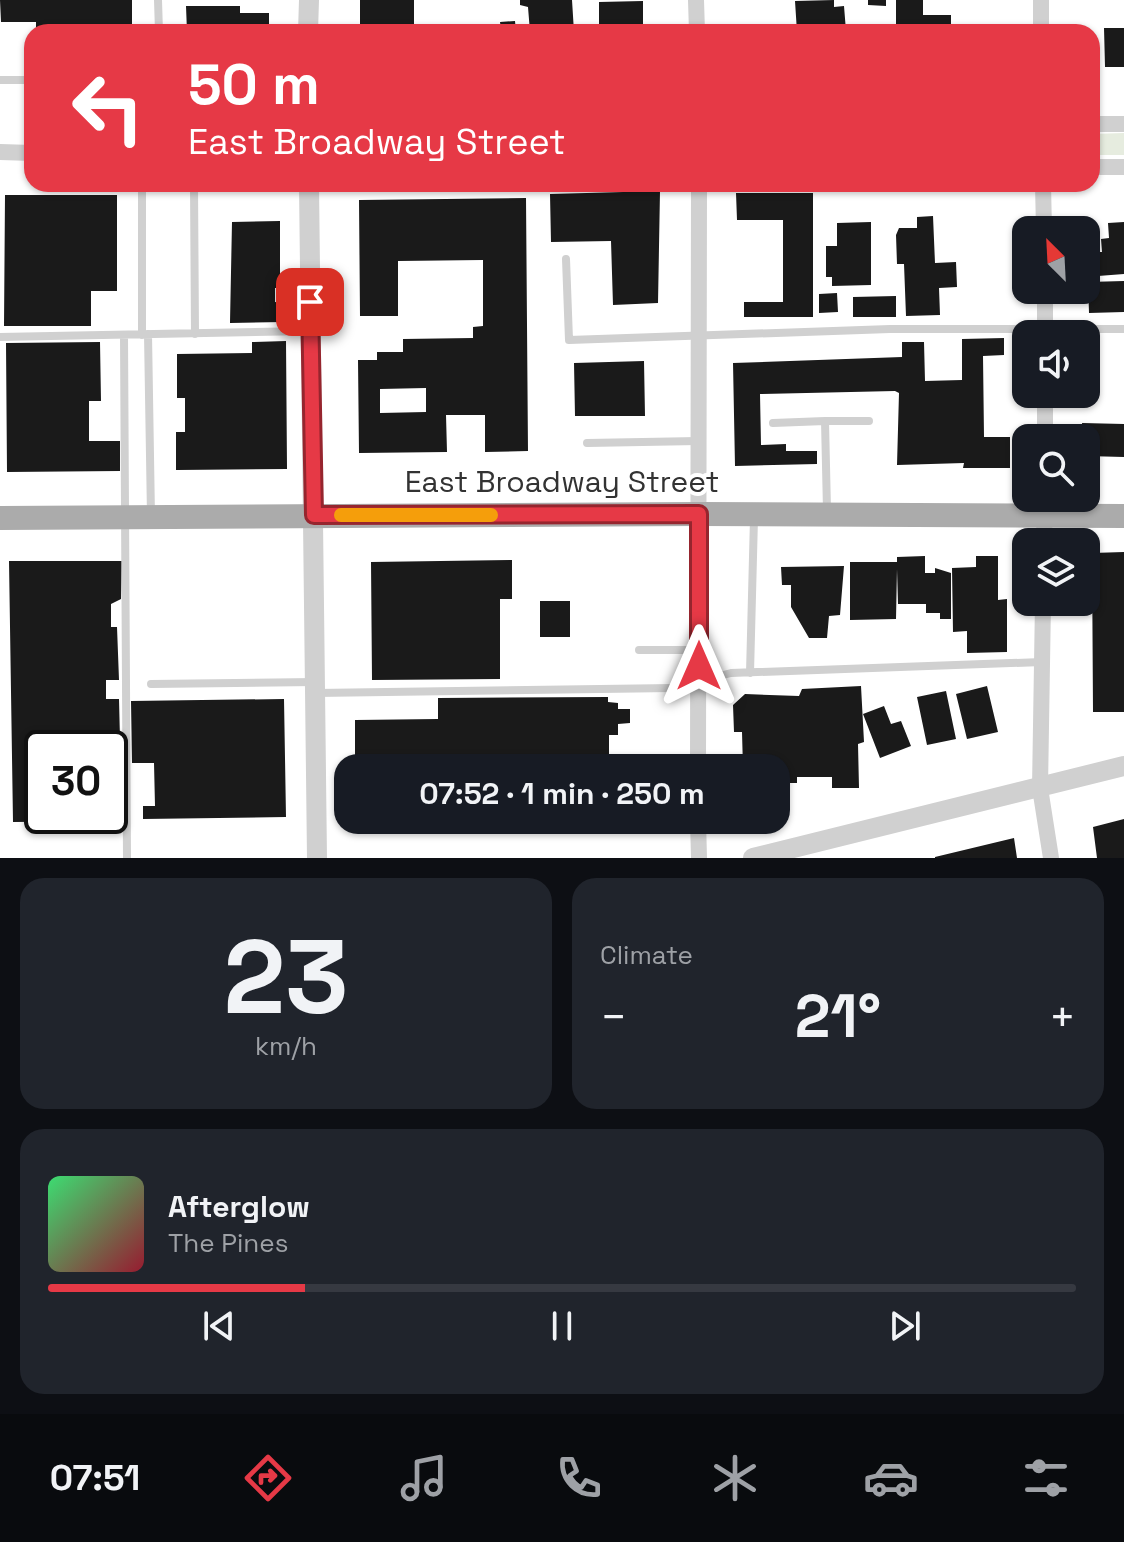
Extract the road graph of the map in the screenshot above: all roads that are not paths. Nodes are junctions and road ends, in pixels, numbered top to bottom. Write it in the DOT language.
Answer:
graph roads {
  1 [pos="158,0"];
  2 [pos="309,0"];
  3 [pos="696,0"];
  4 [pos="1041,0"];
  5 [pos="159,24"];
  6 [pos="308,24"];
  7 [pos="697,24"];
  8 [pos="1041,24"];
  9 [pos="0,80"];
  10 [pos="24,80"];
  11 [pos="1100,124"];
  12 [pos="1124,124"];
  13 [pos="0,152"];
  14 [pos="24,153"];
  15 [pos="1100,167"];
  16 [pos="1124,167"];
  17 [pos="142,192"];
  18 [pos="194,192"];
  19 [pos="309,192"];
  20 [pos="699,192"];
  21 [pos="1043,192"];
  22 [pos="1044,216"];
  23 [pos="566,259"];
  24 [pos="1124,329"];
  25 [pos="1100,330"];
  26 [pos="310,331"];
  27 [pos="1012,331"];
  28 [pos="145,334"];
  29 [pos="195,334"];
  30 [pos="124,335"];
  31 [pos="699,335"];
  32 [pos="0,337"];
  33 [pos="825,421"];
  34 [pos="869,421"];
  35 [pos="773,423"];
  36 [pos="699,441"];
  37 [pos="587,443"];
  38 [pos="1012,508"];
  39 [pos="1089,512"];
  40 [pos="699,514"];
  41 [pos="754,514"];
  42 [pos="314,515"];
  43 [pos="827,515"];
  44 [pos="124,516"];
  45 [pos="151,516"];
  46 [pos="1124,516"];
  47 [pos="0,518"];
  48 [pos="1043,616"];
  49 [pos="639,650"];
  50 [pos="699,650"];
  51 [pos="1042,662"];
  52 [pos="750,673"];
  53 [pos="699,682"];
  54 [pos="151,684"];
  55 [pos="316,687"];
  56 [pos="698,754"];
  57 [pos="1124,766"];
  58 [pos="1040,788"];
  59 [pos="698,834"];
  60 [pos="779,855"];
  61 [pos="127,858"];
  62 [pos="317,858"];
  63 [pos="699,858"];
  64 [pos="753,858"];
  65 [pos="1051,858"];
  1 -- 5 [label="lane"];
  2 -- 6 [label="street"];
  3 -- 7 [label="street"];
  4 -- 8 [label="street"];
  9 -- 10 [label="lane"];
  11 -- 12 [label="street"];
  13 -- 14 [label="street"];
  15 -- 16 [label="street"];
  17 -- 28 [label="lane"];
  18 -- 29 [label="lane"];
  19 -- 26 [label="street"];
  20 -- 31 [label="street"];
  21 -- 22 [label="street"];
  23 -- 31 [label="lane"];
  24 -- 25 [label="lane"];
  26 -- 29 [label="lane"];
  26 -- 42 [label="street"];
  27 -- 31 [label="lane"];
  28 -- 29 [label="lane"];
  28 -- 30 [label="lane"];
  28 -- 45 [label="lane"];
  30 -- 32 [label="lane"];
  30 -- 44 [label="lane"];
  31 -- 36 [label="street"];
  33 -- 34 [label="lane"];
  33 -- 35 [label="lane"];
  33 -- 43 [label="lane"];
  36 -- 37 [label="lane"];
  36 -- 40 [label="street"];
  38 -- 43 [label="main road, East Broadway Street"];
  39 -- 46 [label="main road, East Broadway Street"];
  40 -- 41 [label="main road, East Broadway Street"];
  40 -- 42 [label="main road, East Broadway Street"];
  40 -- 50 [label="street"];
  41 -- 43 [label="main road, East Broadway Street"];
  41 -- 52 [label="lane"];
  42 -- 45 [label="main road, East Broadway Street"];
  42 -- 55 [label="street"];
  44 -- 45 [label="main road, East Broadway Street"];
  44 -- 47 [label="main road, East Broadway Street"];
  44 -- 61 [label="lane"];
  48 -- 51 [label="street"];
  49 -- 50 [label="lane"];
  50 -- 53 [label="street"];
  51 -- 52 [label="lane"];
  51 -- 58 [label="street"];
  52 -- 53 [label="lane"];
  53 -- 55 [label="lane"];
  53 -- 56 [label="street"];
  54 -- 55 [label="lane"];
  55 -- 62 [label="street"];
  57 -- 58 [label="street"];
  58 -- 60 [label="street"];
  58 -- 65 [label="street"];
  59 -- 63 [label="street"];
  60 -- 64 [label="street"];
}
